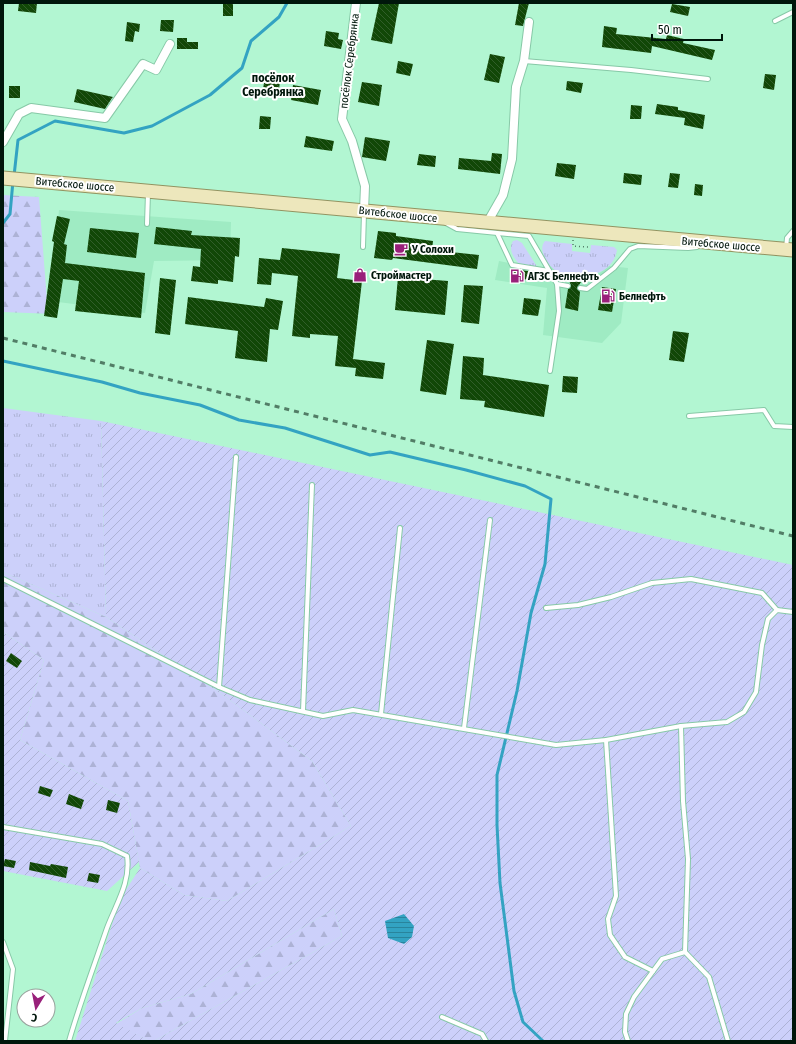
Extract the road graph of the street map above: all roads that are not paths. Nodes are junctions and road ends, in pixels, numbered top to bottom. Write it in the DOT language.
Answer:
graph roads {
  1 [pos="356,3"];
  2 [pos="793,12"];
  3 [pos="776,21"];
  4 [pos="529,22"];
  5 [pos="170,44"];
  6 [pos="524,61"];
  7 [pos="708,79"];
  8 [pos="3,142"];
  9 [pos="3,178"];
  10 [pos="148,190"];
  11 [pos="364,211"];
  12 [pos="434,218"];
  13 [pos="487,223"];
  14 [pos="147,224"];
  15 [pos="793,231"];
  16 [pos="497,233"];
  17 [pos="715,244"];
  18 [pos="363,247"];
  19 [pos="789,250"];
  20 [pos="549,271"];
  21 [pos="556,284"];
  22 [pos="568,286"];
  23 [pos="580,288"];
  24 [pos="550,370"];
  25 [pos="689,416"];
  26 [pos="793,428"];
  27 [pos="236,457"];
  28 [pos="312,485"];
  29 [pos="490,520"];
  30 [pos="400,528"];
  31 [pos="3,579"];
  32 [pos="546,608"];
  33 [pos="777,610"];
  34 [pos="793,612"];
  35 [pos="219,688"];
  36 [pos="303,712"];
  37 [pos="381,714"];
  38 [pos="681,726"];
  39 [pos="464,728"];
  40 [pos="606,740"];
  41 [pos="3,827"];
  42 [pos="3,942"];
  43 [pos="685,952"];
  44 [pos="653,971"];
  45 [pos="442,1017"];
  46 [pos="5,1041"];
  47 [pos="69,1041"];
  48 [pos="486,1041"];
  49 [pos="628,1041"];
  50 [pos="728,1041"];
  1 -- 11 [label="street, посёлок Серебрянка"];
  2 -- 3 [label="lane"];
  4 -- 6 [label="street"];
  5 -- 8 [label="street"];
  6 -- 7 [label="lane"];
  6 -- 13 [label="street"];
  9 -- 10 [label="main road, Витебское шоссе"];
  10 -- 11 [label="main road, Витебское шоссе"];
  10 -- 14 [label="lane"];
  11 -- 12 [label="main road, Витебское шоссе"];
  11 -- 18 [label="lane"];
  12 -- 13 [label="main road, Витебское шоссе"];
  12 -- 16 [label="lane"];
  13 -- 17 [label="main road, Витебское шоссе"];
  15 -- 19 [label="lane"];
  16 -- 20 [label="lane"];
  16 -- 20 [label="lane"];
  17 -- 19 [label="main road, Витебское шоссе"];
  17 -- 23 [label="lane"];
  20 -- 21 [label="lane"];
  21 -- 22 [label="lane"];
  21 -- 24 [label="lane"];
  25 -- 26 [label="lane"];
  27 -- 35 [label="lane"];
  28 -- 36 [label="lane"];
  29 -- 39 [label="lane"];
  30 -- 37 [label="lane"];
  31 -- 35 [label="lane"];
  32 -- 33 [label="lane"];
  33 -- 34 [label="lane"];
  33 -- 38 [label="lane"];
  35 -- 36 [label="lane"];
  36 -- 37 [label="lane"];
  37 -- 39 [label="lane"];
  38 -- 40 [label="lane"];
  38 -- 43 [label="lane"];
  39 -- 40 [label="lane"];
  40 -- 44 [label="lane"];
  41 -- 47 [label="lane"];
  42 -- 46 [label="lane"];
  43 -- 44 [label="lane"];
  43 -- 50 [label="lane"];
  44 -- 49 [label="lane"];
  45 -- 48 [label="lane"];
}
